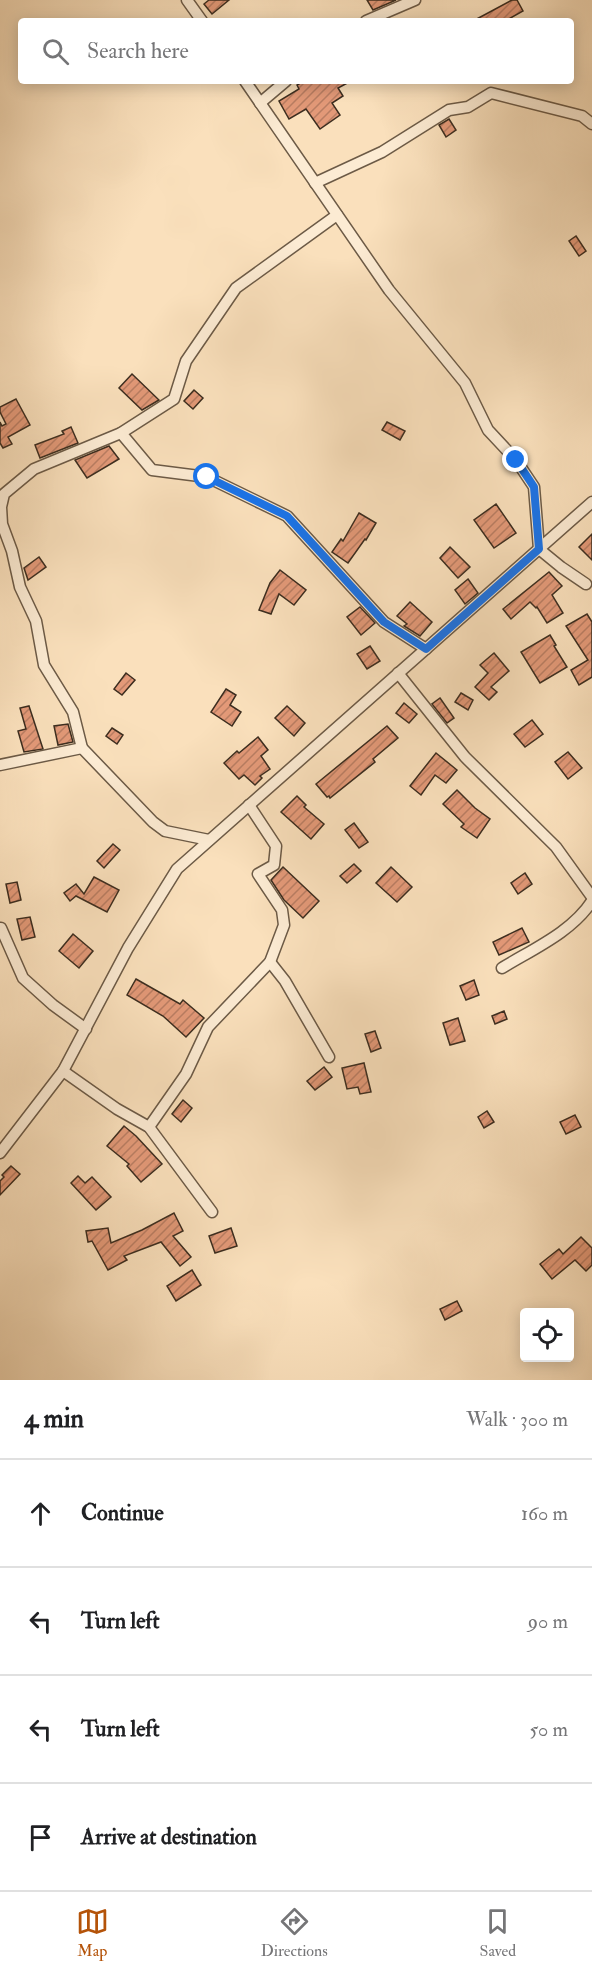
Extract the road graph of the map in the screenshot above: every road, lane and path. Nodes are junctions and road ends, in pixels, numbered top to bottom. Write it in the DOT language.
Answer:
graph roads {
  1 [pos="187,0"];
  2 [pos="415,0"];
  3 [pos="200,18"];
  4 [pos="373,18"];
  5 [pos="246,84"];
  6 [pos="282,84"];
  7 [pos="260,103"];
  8 [pos="592,124"];
  9 [pos="315,183"];
  10 [pos="337,215"];
  11 [pos="122,433"];
  12 [pos="592,501"];
  13 [pos="539,549"];
  14 [pos="586,584"];
  15 [pos="426,649"];
  16 [pos="398,673"];
  17 [pos="82,748"];
  18 [pos="0,765"];
  19 [pos="249,805"];
  20 [pos="209,840"];
  21 [pos="592,899"];
  22 [pos="1,927"];
  23 [pos="270,962"];
  24 [pos="502,968"];
  25 [pos="86,1029"];
  26 [pos="329,1057"];
  27 [pos="63,1071"];
  28 [pos="149,1126"];
  29 [pos="0,1153"];
  30 [pos="212,1212"];
  1 -- 3 [label="street"];
  2 -- 4 [label="street"];
  5 -- 7 [label="street"];
  6 -- 7 [label="street"];
  7 -- 9 [label="street"];
  8 -- 9 [label="street"];
  9 -- 10 [label="street"];
  10 -- 11 [label="street"];
  10 -- 13 [label="street"];
  11 -- 15 [label="street"];
  11 -- 17 [label="street"];
  12 -- 13 [label="street"];
  13 -- 14 [label="street"];
  13 -- 15 [label="street"];
  15 -- 16 [label="street"];
  16 -- 19 [label="street"];
  16 -- 21 [label="street"];
  17 -- 18 [label="street"];
  17 -- 20 [label="street"];
  19 -- 20 [label="street"];
  19 -- 23 [label="street"];
  20 -- 25 [label="street"];
  21 -- 24 [label="street"];
  22 -- 25 [label="street"];
  23 -- 26 [label="street"];
  23 -- 28 [label="street"];
  25 -- 27 [label="street"];
  27 -- 28 [label="street"];
  27 -- 29 [label="street"];
  28 -- 30 [label="street"];
}
